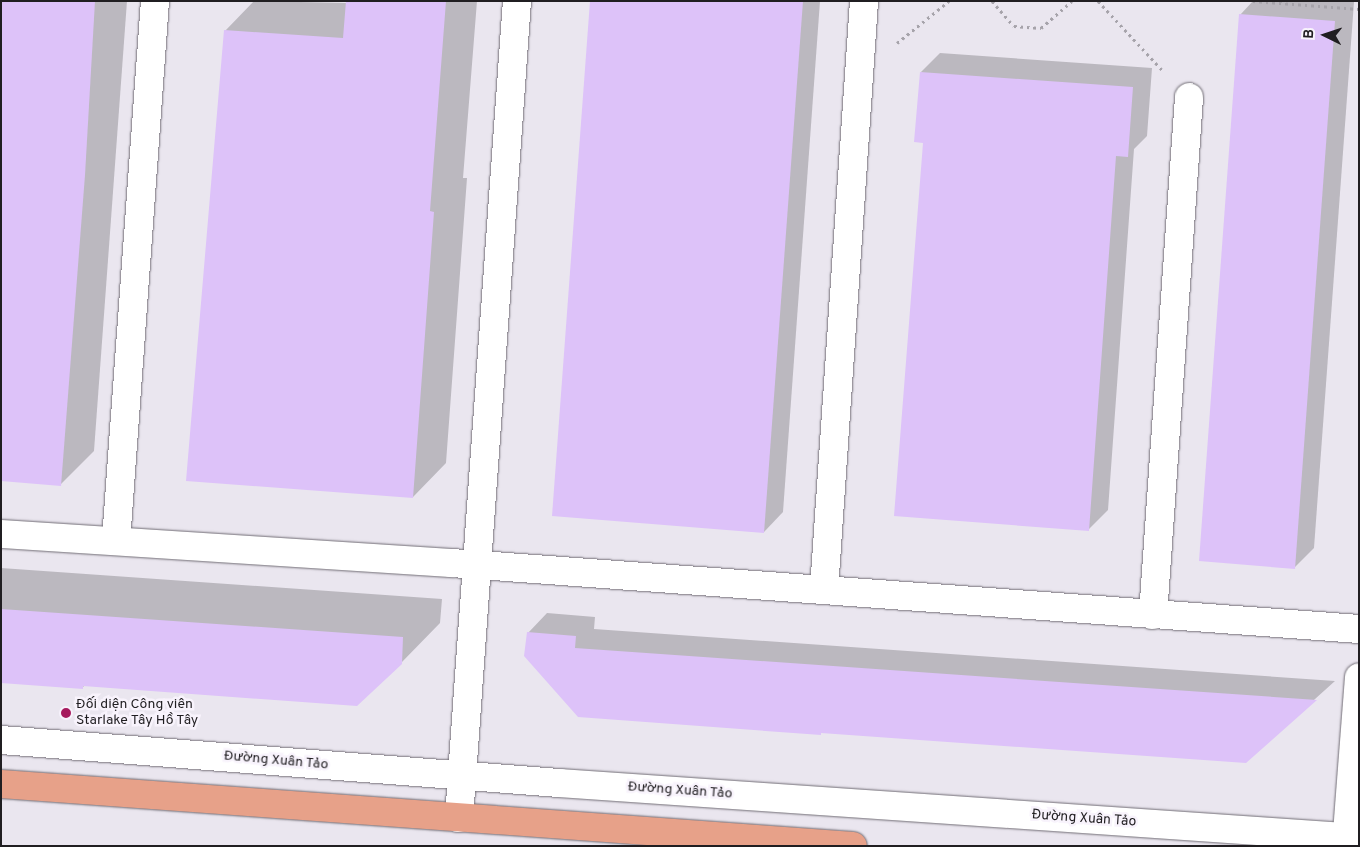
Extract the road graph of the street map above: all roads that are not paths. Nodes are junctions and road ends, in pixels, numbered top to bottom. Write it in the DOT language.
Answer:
graph roads {
  1 [pos="154,1"];
  2 [pos="517,1"];
  3 [pos="864,1"];
  4 [pos="1189,97"];
  5 [pos="1,534"];
  6 [pos="116,541"];
  7 [pos="478,565"];
  8 [pos="824,590"];
  9 [pos="1153,614"];
  10 [pos="1359,629"];
  11 [pos="1359,678"];
  12 [pos="1,740"];
  13 [pos="462,774"];
  14 [pos="1,784"];
  15 [pos="459,818"];
  16 [pos="1350,840"];
  17 [pos="853,846"];
  1 -- 6 [label="street"];
  2 -- 7 [label="street"];
  3 -- 8 [label="street"];
  4 -- 9 [label="street"];
  5 -- 6 [label="street"];
  6 -- 7 [label="street"];
  7 -- 8 [label="street"];
  7 -- 13 [label="street"];
  8 -- 9 [label="street"];
  9 -- 10 [label="street"];
  11 -- 16 [label="street"];
  12 -- 13 [label="street, Đường Xuân Tảo"];
  13 -- 15 [label="street"];
  13 -- 16 [label="street, Đường Xuân Tảo"];
  14 -- 15 [label="main road"];
  15 -- 17 [label="main road"];
}
